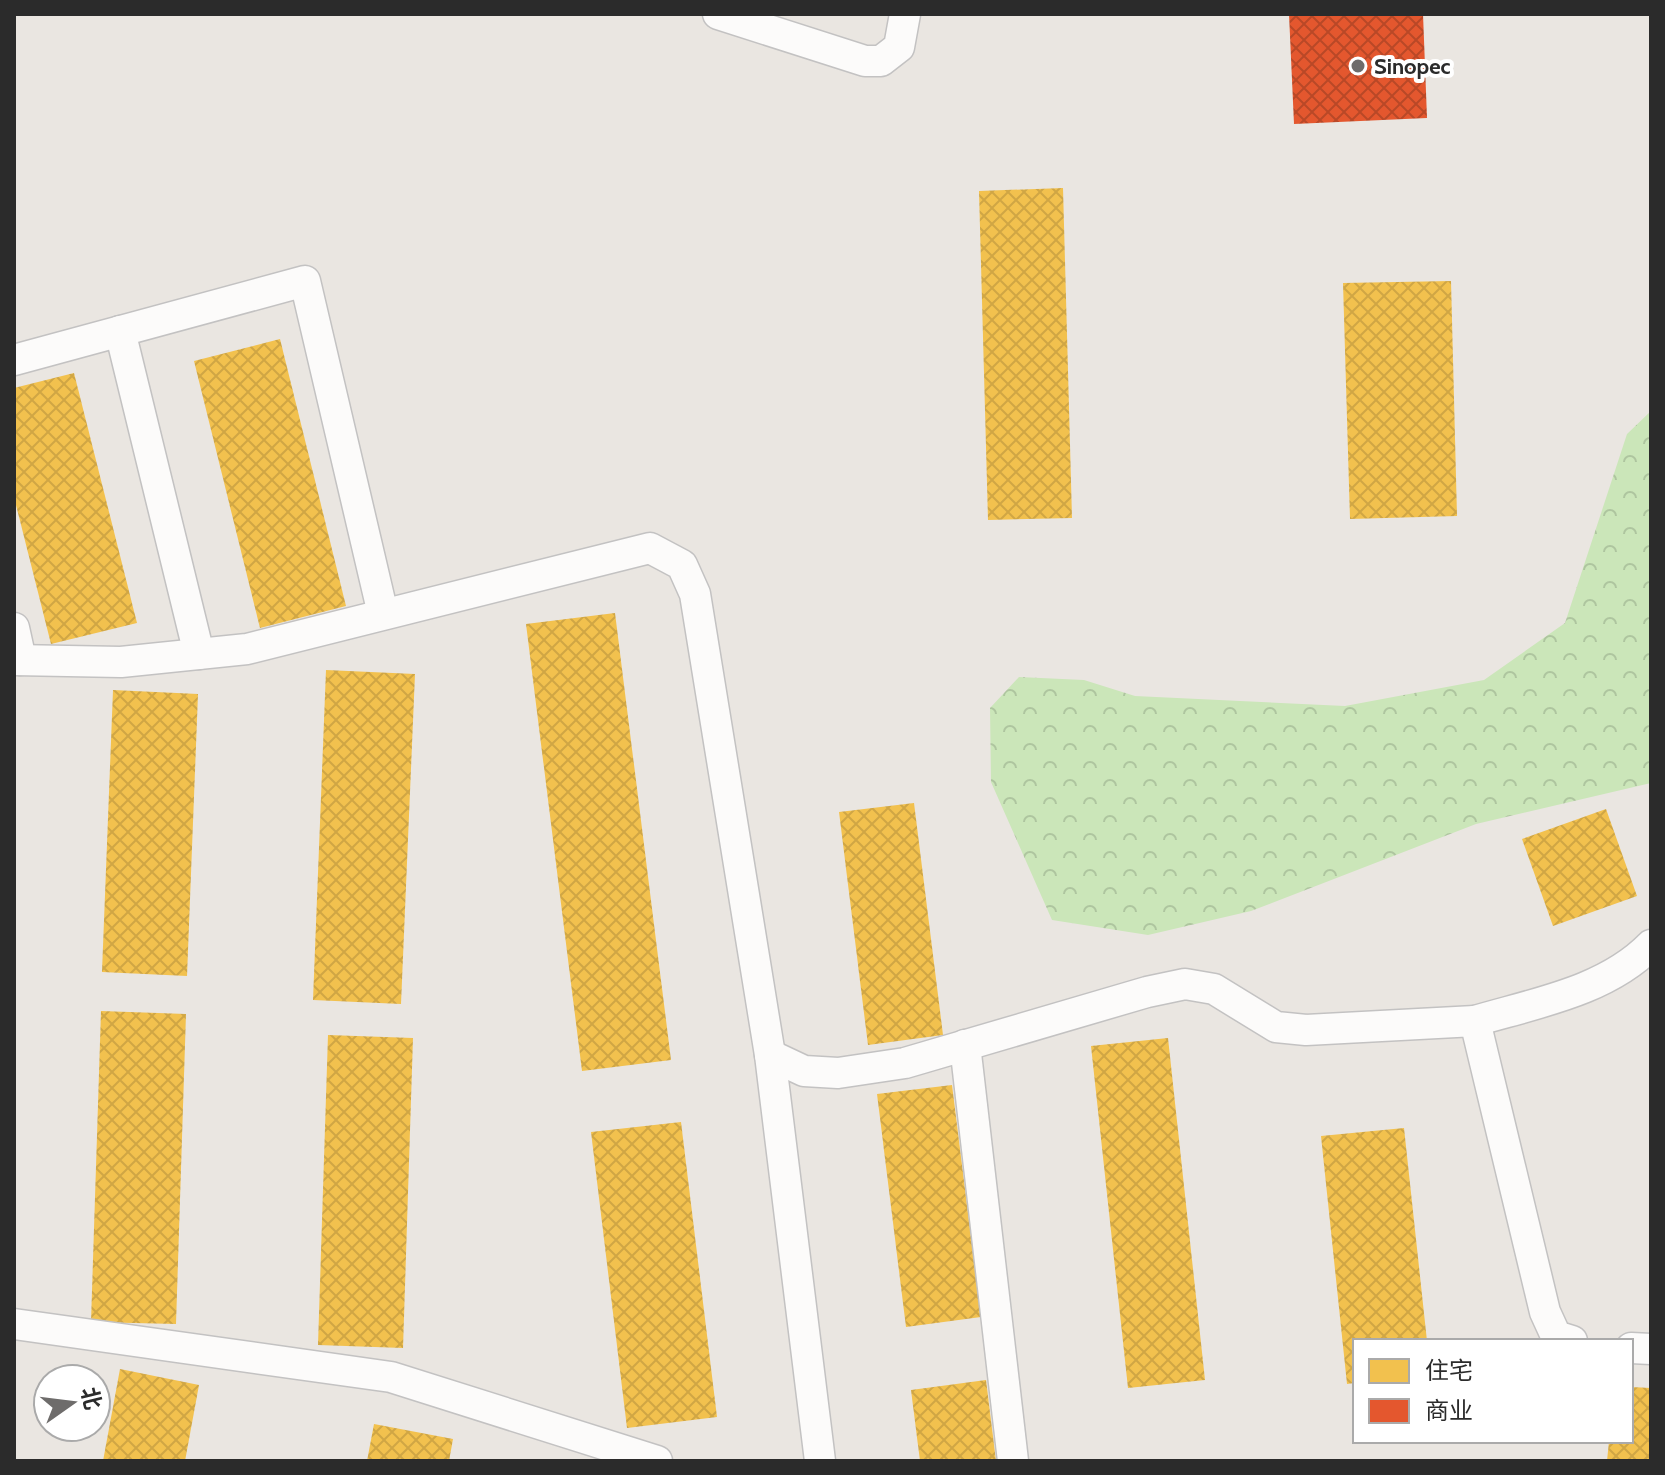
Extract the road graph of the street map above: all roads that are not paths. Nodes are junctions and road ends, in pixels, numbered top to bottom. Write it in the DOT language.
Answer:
graph roads {
  1 [pos="718,14"];
  2 [pos="905,14"];
  3 [pos="120,331"];
  4 [pos="14,360"];
  5 [pos="383,614"];
  6 [pos="14,628"];
  7 [pos="199,654"];
  8 [pos="18,660"];
  9 [pos="1651,945"];
  10 [pos="1475,1021"];
  11 [pos="965,1045"];
  12 [pos="770,1055"];
  13 [pos="14,1324"];
  14 [pos="1566,1339"];
  15 [pos="657,1461"];
  16 [pos="820,1461"];
  17 [pos="1013,1461"];
  1 -- 2 [label="street"];
  3 -- 4 [label="street"];
  3 -- 5 [label="street"];
  3 -- 7 [label="street"];
  5 -- 7 [label="street"];
  5 -- 12 [label="street"];
  6 -- 8 [label="street"];
  7 -- 8 [label="street"];
  9 -- 10 [label="street"];
  10 -- 11 [label="street"];
  10 -- 14 [label="street"];
  11 -- 12 [label="street"];
  11 -- 17 [label="street"];
  12 -- 16 [label="street"];
  13 -- 15 [label="street"];
}
